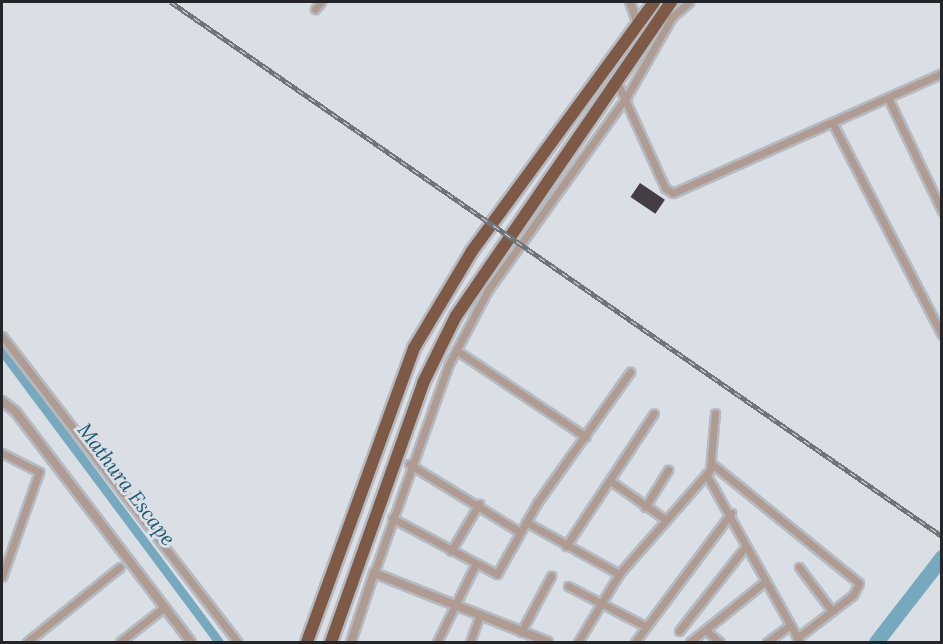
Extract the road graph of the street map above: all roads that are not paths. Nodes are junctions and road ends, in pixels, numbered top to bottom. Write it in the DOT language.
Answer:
graph roads {
  1 [pos="321,2"];
  2 [pos="630,2"];
  3 [pos="654,2"];
  4 [pos="671,2"];
  5 [pos="689,2"];
  6 [pos="315,9"];
  7 [pos="638,24"];
  8 [pos="942,73"];
  9 [pos="616,82"];
  10 [pos="627,96"];
  11 [pos="889,100"];
  12 [pos="833,124"];
  13 [pos="942,211"];
  14 [pos="942,335"];
  15 [pos="2,336"];
  16 [pos="456,350"];
  17 [pos="630,372"];
  18 [pos="2,402"];
  19 [pos="654,413"];
  20 [pos="715,413"];
  21 [pos="586,437"];
  22 [pos="2,453"];
  23 [pos="410,464"];
  24 [pos="712,464"];
  25 [pos="668,470"];
  26 [pos="706,474"];
  27 [pos="612,482"];
  28 [pos="479,504"];
  29 [pos="645,507"];
  30 [pos="731,513"];
  31 [pos="392,518"];
  32 [pos="666,520"];
  33 [pos="526,522"];
  34 [pos="520,532"];
  35 [pos="566,546"];
  36 [pos="745,547"];
  37 [pos="451,552"];
  38 [pos="475,565"];
  39 [pos="120,567"];
  40 [pos="799,567"];
  41 [pos="374,573"];
  42 [pos="619,574"];
  43 [pos="551,576"];
  44 [pos="2,577"];
  45 [pos="763,583"];
  46 [pos="568,586"];
  47 [pos="602,602"];
  48 [pos="456,605"];
  49 [pos="163,608"];
  50 [pos="832,611"];
  51 [pos="480,615"];
  52 [pos="645,626"];
  53 [pos="789,626"];
  54 [pos="705,630"];
  55 [pos="679,631"];
  56 [pos="520,632"];
  57 [pos="799,640"];
  58 [pos="27,642"];
  59 [pos="120,642"];
  60 [pos="191,642"];
  61 [pos="238,642"];
  62 [pos="308,642"];
  63 [pos="331,642"];
  64 [pos="351,642"];
  65 [pos="437,642"];
  66 [pos="470,642"];
  67 [pos="543,642"];
  68 [pos="578,642"];
  69 [pos="635,642"];
  70 [pos="690,642"];
  71 [pos="720,642"];
  72 [pos="767,642"];
  1 -- 6 [label="street"];
  2 -- 7 [label="street"];
  3 -- 7 [label="highway"];
  4 -- 9 [label="highway"];
  5 -- 10 [label="street"];
  7 -- 62 [label="highway"];
  8 -- 11 [label="street"];
  9 -- 10 [label="street"];
  9 -- 63 [label="highway"];
  10 -- 12 [label="street"];
  10 -- 16 [label="street"];
  11 -- 12 [label="street"];
  11 -- 13 [label="street"];
  12 -- 14 [label="street"];
  15 -- 61 [label="street"];
  16 -- 21 [label="street"];
  16 -- 23 [label="street"];
  17 -- 21 [label="street"];
  18 -- 49 [label="street"];
  19 -- 27 [label="street"];
  20 -- 24 [label="street"];
  21 -- 33 [label="street"];
  22 -- 44 [label="street"];
  23 -- 28 [label="street"];
  23 -- 31 [label="street"];
  24 -- 26 [label="street"];
  24 -- 50 [label="street"];
  25 -- 29 [label="street"];
  26 -- 30 [label="street"];
  26 -- 32 [label="street"];
  27 -- 29 [label="street"];
  27 -- 35 [label="street"];
  28 -- 34 [label="street"];
  28 -- 37 [label="street"];
  29 -- 32 [label="street"];
  30 -- 36 [label="street"];
  30 -- 52 [label="street"];
  31 -- 37 [label="street"];
  31 -- 41 [label="street"];
  32 -- 42 [label="street"];
  33 -- 34 [label="street"];
  33 -- 35 [label="street"];
  34 -- 38 [label="street"];
  35 -- 42 [label="street"];
  36 -- 45 [label="street"];
  36 -- 55 [label="street"];
  37 -- 38 [label="street"];
  38 -- 48 [label="street"];
  39 -- 58 [label="street"];
  40 -- 50 [label="street"];
  41 -- 48 [label="street"];
  41 -- 64 [label="street"];
  42 -- 47 [label="street"];
  43 -- 56 [label="street"];
  45 -- 53 [label="street"];
  45 -- 54 [label="street"];
  46 -- 47 [label="street"];
  47 -- 52 [label="street"];
  47 -- 68 [label="street"];
  48 -- 51 [label="street"];
  48 -- 65 [label="street"];
  49 -- 59 [label="street"];
  49 -- 60 [label="street"];
  50 -- 57 [label="street"];
  51 -- 56 [label="street"];
  51 -- 66 [label="street"];
  52 -- 69 [label="street"];
  53 -- 57 [label="street"];
  53 -- 72 [label="street"];
  54 -- 70 [label="street"];
  54 -- 71 [label="street"];
  56 -- 67 [label="street"];
}
